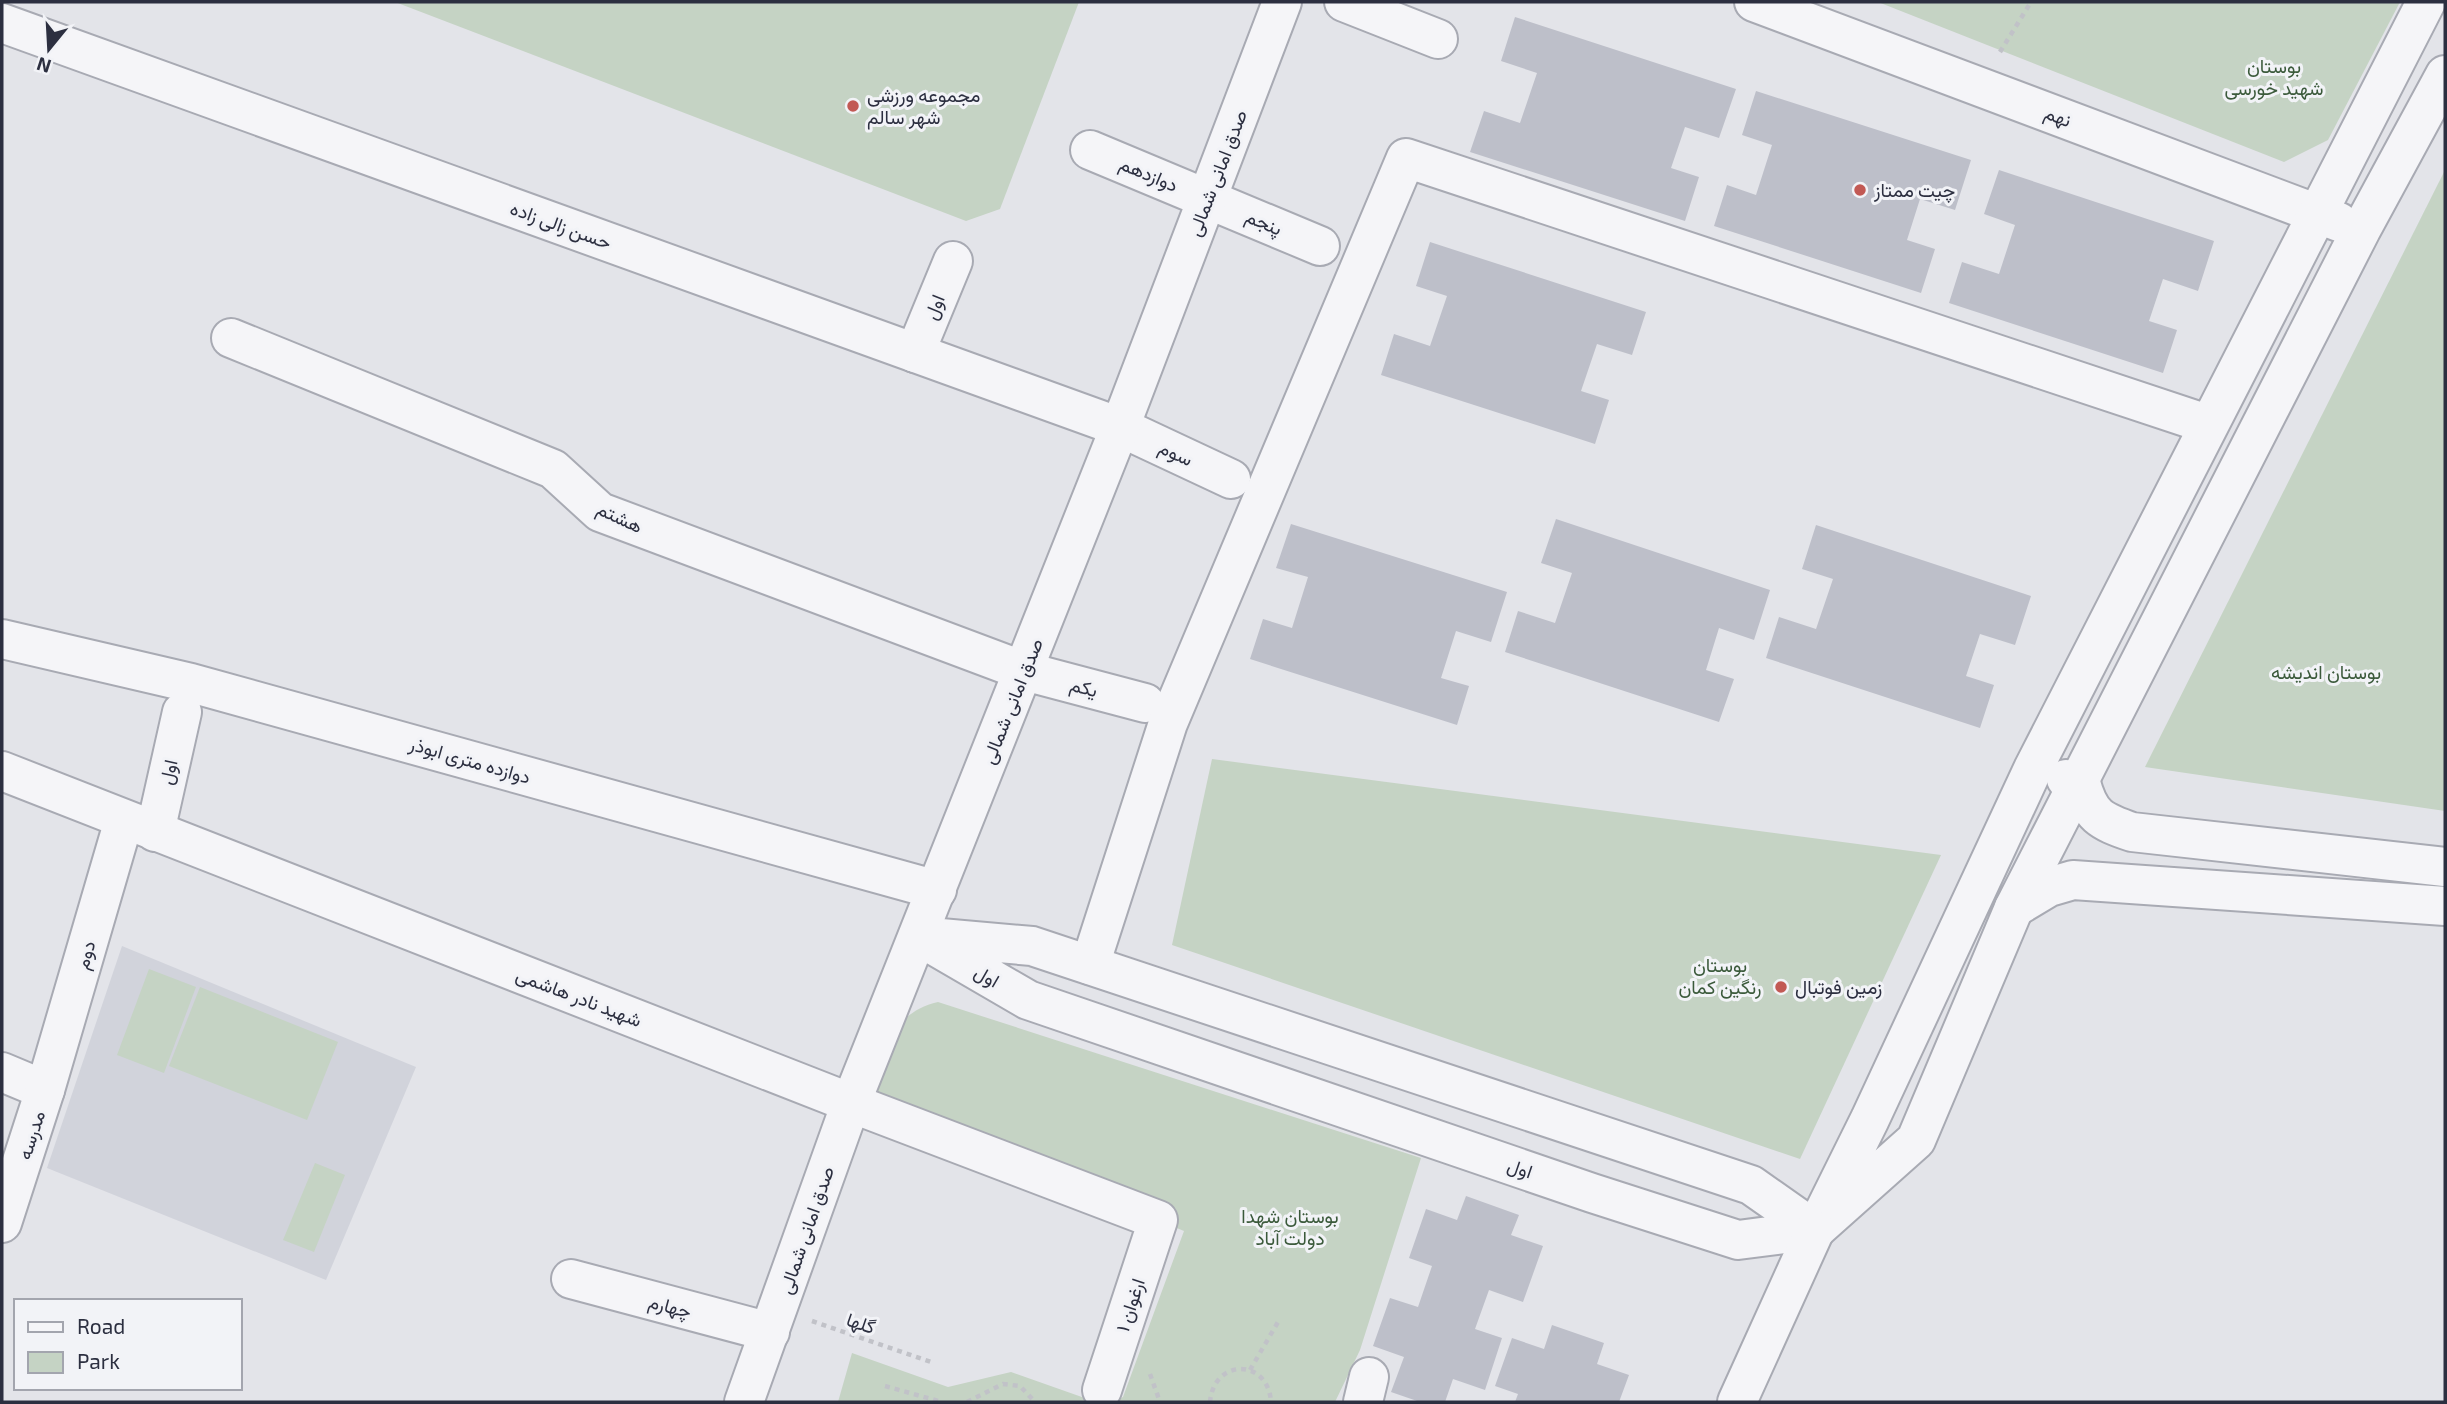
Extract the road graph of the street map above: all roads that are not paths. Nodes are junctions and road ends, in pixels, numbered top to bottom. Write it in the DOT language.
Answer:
graph roads {
  1 [pos="1282,2"];
  2 [pos="1344,2"];
  3 [pos="1754,2"];
  4 [pos="2426,2"];
  5 [pos="2,23"];
  6 [pos="1438,39"];
  7 [pos="2445,75"];
  8 [pos="1090,150"];
  9 [pos="1207,199"];
  10 [pos="2317,214"];
  11 [pos="2361,230"];
  12 [pos="1320,246"];
  13 [pos="953,261"];
  14 [pos="230,338"];
  15 [pos="915,353"];
  16 [pos="2207,424"];
  17 [pos="1120,427"];
  18 [pos="1231,479"];
  19 [pos="2,639"];
  20 [pos="1024,671"];
  21 [pos="1145,703"];
  22 [pos="182,712"];
  23 [pos="2033,769"];
  24 [pos="2,771"];
  25 [pos="2081,783"];
  26 [pos="140,826"];
  27 [pos="2445,867"];
  28 [pos="937,890"];
  29 [pos="2445,906"];
  30 [pos="2014,908"];
  31 [pos="918,936"];
  32 [pos="1090,965"];
  33 [pos="2,1073"];
  34 [pos="45,1090"];
  35 [pos="851,1103"];
  36 [pos="1158,1220"];
  37 [pos="2,1223"];
  38 [pos="1815,1230"];
  39 [pos="571,1279"];
  40 [pos="774,1321"];
  41 [pos="1102,1390"];
  42 [pos="744,1402"];
  43 [pos="1737,1402"];
  1 -- 9 [label="street, صدق امانی شمالی"];
  2 -- 6 [label="street"];
  3 -- 10 [label="street, نهم"];
  4 -- 10 [label="street"];
  5 -- 15 [label="street, حسن زالی زاده"];
  7 -- 11 [label="street"];
  8 -- 9 [label="street, دوازدهم"];
  9 -- 12 [label="street, پنجم"];
  9 -- 17 [label="street, صدق امانی شمالی"];
  10 -- 11 [label="street, نهم"];
  10 -- 16 [label="street"];
  11 -- 25 [label="street"];
  13 -- 15 [label="street, اول"];
  14 -- 20 [label="street, هشتم"];
  15 -- 17 [label="street, حسن زالی زاده"];
  16 -- 23 [label="street"];
  16 -- 32 [label="street"];
  17 -- 18 [label="street, سوم"];
  17 -- 20 [label="street, صدق امانی شمالی"];
  19 -- 28 [label="street, دوازده متری ابوذر"];
  20 -- 21 [label="street, یکم"];
  20 -- 28 [label="street, صدق امانی شمالی"];
  22 -- 26 [label="street, اول"];
  23 -- 25 [label="street"];
  23 -- 38 [label="street"];
  24 -- 26 [label="street, شهید نادر هاشمی"];
  25 -- 27 [label="street"];
  25 -- 30 [label="street"];
  26 -- 34 [label="street, دوم"];
  26 -- 35 [label="street, شهید نادر هاشمی"];
  28 -- 31 [label="street, صدق امانی شمالی"];
  29 -- 30 [label="street"];
  30 -- 38 [label="street"];
  31 -- 32 [label="street, اول"];
  31 -- 35 [label="street, صدق امانی شمالی"];
  31 -- 38 [label="street, اول"];
  32 -- 38 [label="street, اول"];
  33 -- 34 [label="street, مدرسه"];
  34 -- 37 [label="street, مدرسه"];
  35 -- 36 [label="street, شهید نادر هاشمی"];
  35 -- 40 [label="street, صدق امانی شمالی"];
  36 -- 41 [label="street, ارغوان ۱"];
  38 -- 43 [label="street"];
  39 -- 40 [label="street, چهارم"];
  40 -- 42 [label="street, صدق امانی شمالی"];
}
